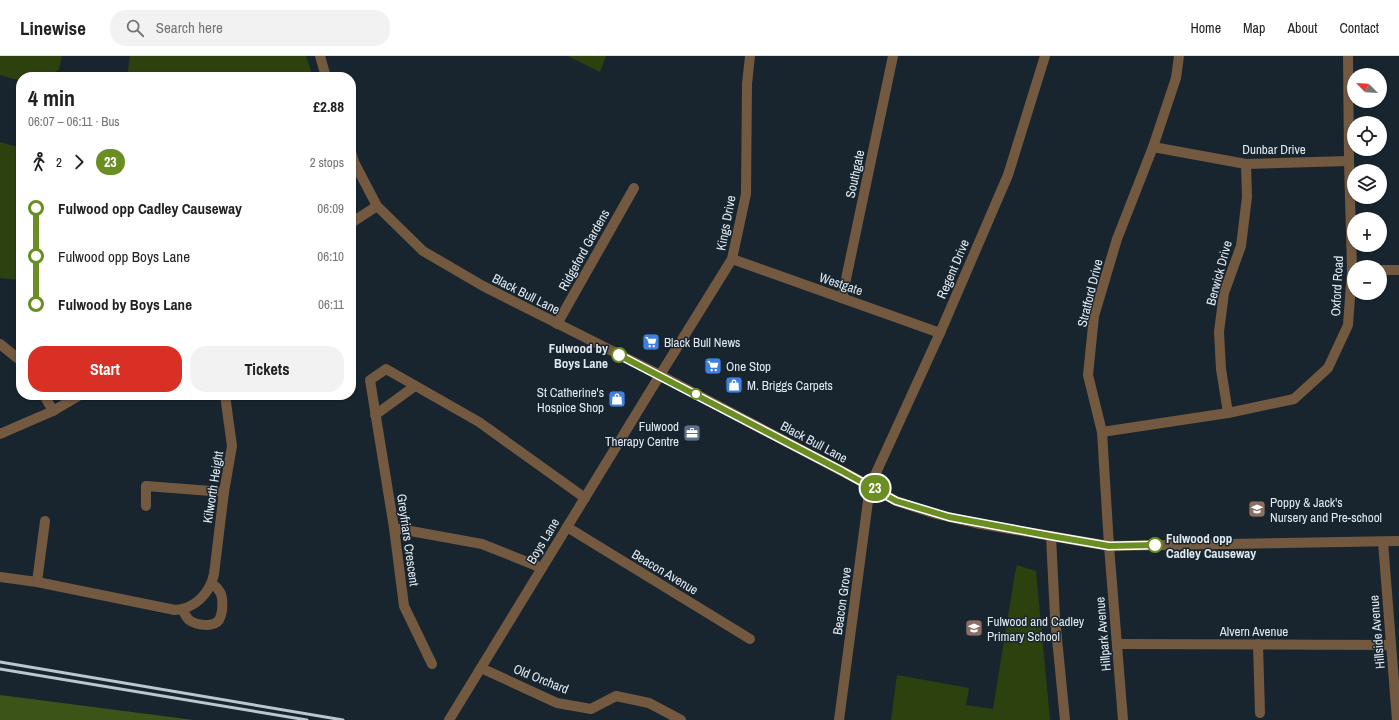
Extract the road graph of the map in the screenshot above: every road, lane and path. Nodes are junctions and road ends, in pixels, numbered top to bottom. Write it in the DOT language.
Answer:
graph roads {
  1 [pos="320,56"];
  2 [pos="750,56"];
  3 [pos="893,56"];
  4 [pos="1045,56"];
  5 [pos="1179,56"];
  6 [pos="1348,56"];
  7 [pos="325,72"];
  8 [pos="1153,147"];
  9 [pos="1349,161"];
  10 [pos="1246,164"];
  11 [pos="356,166"];
  12 [pos="634,188"];
  13 [pos="377,206"];
  14 [pos="356,220"];
  15 [pos="732,259"];
  16 [pos="1353,260"];
  17 [pos="1387,270"];
  18 [pos="1399,270"];
  19 [pos="842,298"];
  20 [pos="1350,300"];
  21 [pos="557,324"];
  22 [pos="940,333"];
  23 [pos="0,344"];
  24 [pos="16,357"];
  25 [pos="660,375"];
  26 [pos="415,386"];
  27 [pos="46,400"];
  28 [pos="71,400"];
  29 [pos="226,400"];
  30 [pos="52,411"];
  31 [pos="1228,413"];
  32 [pos="375,415"];
  33 [pos="1102,432"];
  34 [pos="0,434"];
  35 [pos="870,486"];
  36 [pos="224,492"];
  37 [pos="585,498"];
  38 [pos="146,506"];
  39 [pos="45,521"];
  40 [pos="567,527"];
  41 [pos="394,528"];
  42 [pos="1051,536"];
  43 [pos="1399,541"];
  44 [pos="1383,542"];
  45 [pos="1109,546"];
  46 [pos="542,568"];
  47 [pos="0,577"];
  48 [pos="37,582"];
  49 [pos="212,584"];
  50 [pos="182,610"];
  51 [pos="750,639"];
  52 [pos="1117,644"];
  53 [pos="1258,644"];
  54 [pos="1391,645"];
  55 [pos="432,664"];
  56 [pos="481,668"];
  57 [pos="1260,712"];
  58 [pos="450,718"];
  59 [pos="681,720"];
  60 [pos="839,720"];
  61 [pos="1065,720"];
  62 [pos="1123,720"];
  63 [pos="1397,720"];
  1 -- 7 [label="street"];
  2 -- 15 [label="street, Kings Drive"];
  3 -- 19 [label="street, Southgate"];
  4 -- 22 [label="street, Regent Drive"];
  5 -- 8 [label="street, Stratford Drive"];
  6 -- 9 [label="street, Oxford Road"];
  8 -- 10 [label="street, Dunbar Drive"];
  8 -- 33 [label="street, Stratford Drive"];
  9 -- 10 [label="street, Dunbar Drive"];
  9 -- 16 [label="street, Oxford Road"];
  10 -- 31 [label="street, Berwick Drive"];
  11 -- 13 [label="street, Black Bull Lane"];
  12 -- 21 [label="street, Ridgeford Gardens"];
  13 -- 14 [label="street"];
  13 -- 21 [label="street, Black Bull Lane"];
  15 -- 19 [label="street, Westgate"];
  15 -- 25 [label="street, Kings Drive"];
  17 -- 18 [label="street"];
  19 -- 22 [label="street, Westgate"];
  20 -- 31 [label="street, Oxford Road"];
  21 -- 25 [label="street, Black Bull Lane"];
  22 -- 35 [label="street, Regent Drive"];
  23 -- 24 [label="street"];
  25 -- 35 [label="street, Black Bull Lane"];
  25 -- 37 [label="street, Boys Lane"];
  26 -- 32 [label="street"];
  26 -- 32 [label="street, Greyfriars Crescent"];
  26 -- 37 [label="street, Greyfriars Crescent"];
  27 -- 30 [label="street"];
  28 -- 30 [label="street"];
  29 -- 36 [label="street, Kilworth Height"];
  30 -- 34 [label="street"];
  31 -- 33 [label="street, Oxford Road"];
  32 -- 41 [label="street, Greyfriars Crescent"];
  33 -- 45 [label="street, Stratford Drive"];
  35 -- 42 [label="street, Black Bull Lane"];
  35 -- 60 [label="street, Beacon Grove"];
  36 -- 38 [label="street"];
  36 -- 49 [label="street, Kilworth Height"];
  37 -- 40 [label="street, Boys Lane"];
  39 -- 48 [label="street"];
  40 -- 46 [label="street, Boys Lane"];
  40 -- 51 [label="street, Beacon Avenue"];
  41 -- 46 [label="street"];
  41 -- 55 [label="street, Greyfriars Crescent"];
  42 -- 45 [label="street, Black Bull Lane"];
  42 -- 61 [label="street"];
  43 -- 44 [label="street, Black Bull Lane"];
  44 -- 45 [label="street, Black Bull Lane"];
  44 -- 54 [label="street, Hillside Avenue"];
  45 -- 52 [label="street, Hillpark Avenue"];
  46 -- 56 [label="street, Boys Lane"];
  47 -- 48 [label="street"];
  48 -- 50 [label="street"];
  49 -- 50 [label="street, Kilworth Height"];
  49 -- 50 [label="street"];
  52 -- 53 [label="street, Alvern Avenue"];
  52 -- 62 [label="street, Hillpark Avenue"];
  53 -- 54 [label="street, Alvern Avenue"];
  53 -- 57 [label="street"];
  54 -- 63 [label="street, Hillside Avenue"];
  56 -- 58 [label="street, Boys Lane"];
  56 -- 59 [label="street, Old Orchard"];
}
